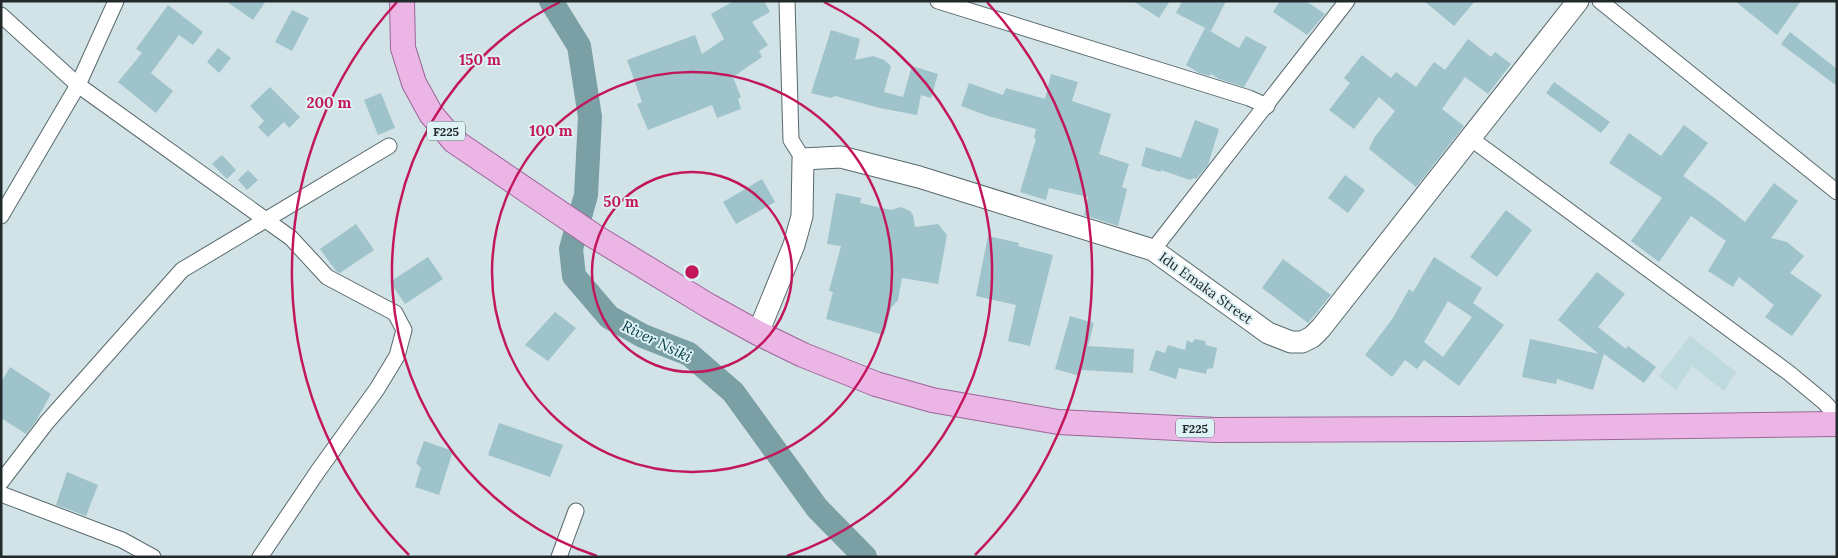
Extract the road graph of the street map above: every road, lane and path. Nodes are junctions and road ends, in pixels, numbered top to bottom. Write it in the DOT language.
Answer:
graph roads {
  1 [pos="116,1"];
  2 [pos="402,1"];
  3 [pos="787,1"];
  4 [pos="938,1"];
  5 [pos="1578,1"];
  6 [pos="1600,1"];
  7 [pos="1347,2"];
  8 [pos="1,15"];
  9 [pos="78,84"];
  10 [pos="1267,106"];
  11 [pos="1470,138"];
  12 [pos="388,146"];
  13 [pos="802,160"];
  14 [pos="1837,192"];
  15 [pos="1,216"];
  16 [pos="264,219"];
  17 [pos="1153,250"];
  18 [pos="758,333"];
  19 [pos="1837,416"];
  20 [pos="1837,424"];
  21 [pos="1,482"];
  22 [pos="1,494"];
  23 [pos="576,511"];
  24 [pos="153,557"];
  25 [pos="260,557"];
  26 [pos="559,557"];
  1 -- 9 [label="street"];
  2 -- 18 [label="main road, F225"];
  3 -- 13 [label="street"];
  4 -- 10 [label="street"];
  5 -- 11 [label="street, Idu Emaka Street"];
  6 -- 14 [label="street"];
  7 -- 10 [label="street"];
  8 -- 9 [label="street"];
  9 -- 15 [label="street"];
  9 -- 16 [label="street"];
  10 -- 17 [label="street"];
  11 -- 17 [label="street, Idu Emaka Street"];
  11 -- 19 [label="street"];
  12 -- 16 [label="street"];
  13 -- 17 [label="street, Idu Emaka Street"];
  13 -- 18 [label="street"];
  16 -- 21 [label="street"];
  16 -- 25 [label="street"];
  18 -- 20 [label="main road, F225"];
  22 -- 24 [label="street"];
  23 -- 26 [label="street"];
}
